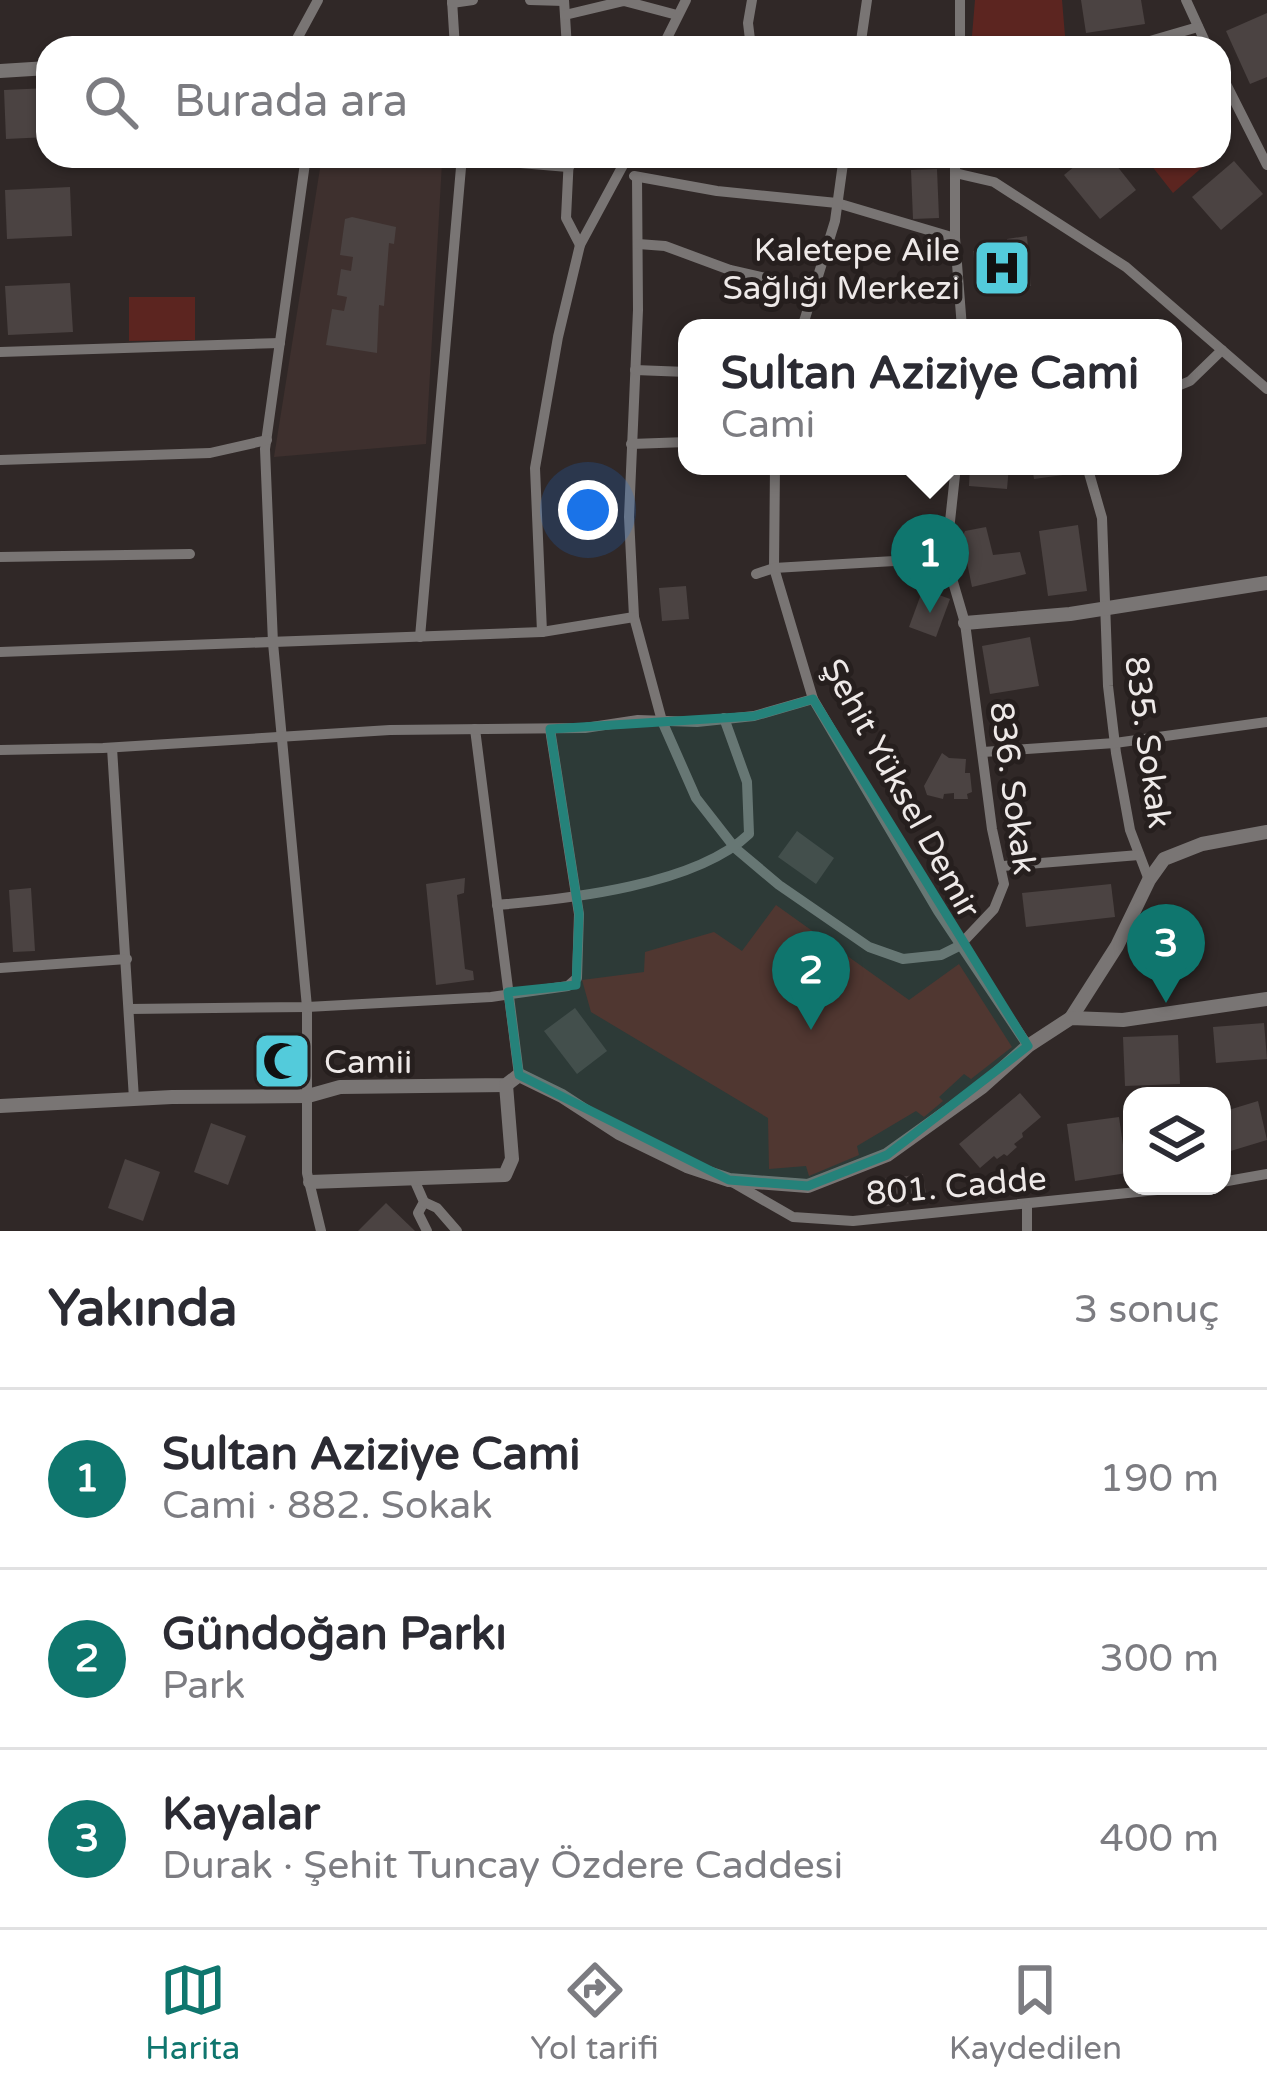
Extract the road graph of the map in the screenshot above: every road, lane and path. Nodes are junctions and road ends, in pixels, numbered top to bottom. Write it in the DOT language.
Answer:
graph roads {
  1 [pos="318,0"];
  2 [pos="473,0"];
  3 [pos="530,0"];
  4 [pos="686,0"];
  5 [pos="752,0"];
  6 [pos="867,0"];
  7 [pos="960,0"];
  8 [pos="1186,0"];
  9 [pos="564,1"];
  10 [pos="452,2"];
  11 [pos="565,15"];
  12 [pos="677,15"];
  13 [pos="1198,27"];
  14 [pos="298,36"];
  15 [pos="454,36"];
  16 [pos="566,36"];
  17 [pos="667,36"];
  18 [pos="750,36"];
  19 [pos="862,36"];
  20 [pos="960,36"];
  21 [pos="1167,36"];
  22 [pos="1202,36"];
  23 [pos="36,69"];
  24 [pos="0,71"];
  25 [pos="1231,94"];
  26 [pos="1267,165"];
  27 [pos="304,168"];
  28 [pos="461,168"];
  29 [pos="569,168"];
  30 [pos="623,168"];
  31 [pos="842,168"];
  32 [pos="955,168"];
  33 [pos="955,173"];
  34 [pos="620,174"];
  35 [pos="637,177"];
  36 [pos="837,203"];
  37 [pos="955,238"];
  38 [pos="638,244"];
  39 [pos="580,245"];
  40 [pos="814,289"];
  41 [pos="805,319"];
  42 [pos="961,319"];
  43 [pos="280,343"];
  44 [pos="1222,350"];
  45 [pos="0,352"];
  46 [pos="1267,367"];
  47 [pos="634,370"];
  48 [pos="678,372"];
  49 [pos="1252,376"];
  50 [pos="1182,384"];
  51 [pos="1267,388"];
  52 [pos="267,440"];
  53 [pos="678,442"];
  54 [pos="631,443"];
  55 [pos="0,460"];
  56 [pos="775,475"];
  57 [pos="955,475"];
  58 [pos="1090,475"];
  59 [pos="190,554"];
  60 [pos="0,557"];
  61 [pos="946,558"];
  62 [pos="774,568"];
  63 [pos="756,574"];
  64 [pos="1267,583"];
  65 [pos="1106,609"];
  66 [pos="634,617"];
  67 [pos="964,623"];
  68 [pos="542,632"];
  69 [pos="420,637"];
  70 [pos="273,643"];
  71 [pos="0,652"];
  72 [pos="813,699"];
  73 [pos="724,718"];
  74 [pos="662,721"];
  75 [pos="1267,722"];
  76 [pos="550,729"];
  77 [pos="475,730"];
  78 [pos="283,738"];
  79 [pos="1115,743"];
  80 [pos="112,748"];
  81 [pos="0,749"];
  82 [pos="983,752"];
  83 [pos="1267,832"];
  84 [pos="734,848"];
  85 [pos="1139,854"];
  86 [pos="1003,866"];
  87 [pos="1149,880"];
  88 [pos="576,898"];
  89 [pos="497,905"];
  90 [pos="959,946"];
  91 [pos="127,959"];
  92 [pos="0,968"];
  93 [pos="508,992"];
  94 [pos="1267,999"];
  95 [pos="308,1007"];
  96 [pos="130,1010"];
  97 [pos="1071,1018"];
  98 [pos="1028,1046"];
  99 [pos="513,1080"];
  100 [pos="308,1096"];
  101 [pos="134,1099"];
  102 [pos="0,1106"];
  103 [pos="1267,1174"];
  104 [pos="413,1177"];
  105 [pos="729,1180"];
  106 [pos="1231,1180"];
  107 [pos="310,1183"];
  108 [pos="1123,1195"];
  109 [pos="424,1202"];
  110 [pos="1027,1206"];
  111 [pos="320,1231"];
  112 [pos="427,1231"];
  113 [pos="457,1231"];
  114 [pos="1027,1231"];
  1 -- 14 [label="street"];
  2 -- 10 [label="street"];
  3 -- 9 [label="street"];
  4 -- 12 [label="street"];
  5 -- 18 [label="street"];
  6 -- 19 [label="street"];
  7 -- 20 [label="street"];
  8 -- 13 [label="street"];
  9 -- 11 [label="street"];
  10 -- 15 [label="street"];
  11 -- 12 [label="street"];
  11 -- 16 [label="street"];
  12 -- 17 [label="street"];
  13 -- 21 [label="street"];
  13 -- 22 [label="street"];
  23 -- 24 [label="street"];
  25 -- 26 [label="street"];
  27 -- 43 [label="street"];
  28 -- 69 [label="street"];
  29 -- 39 [label="street"];
  30 -- 34 [label="street"];
  31 -- 36 [label="street"];
  32 -- 33 [label="street"];
  33 -- 37 [label="street"];
  33 -- 44 [label="street"];
  34 -- 35 [label="street"];
  34 -- 39 [label="street"];
  35 -- 36 [label="street"];
  35 -- 38 [label="street"];
  36 -- 37 [label="street"];
  36 -- 40 [label="street"];
  37 -- 42 [label="street"];
  38 -- 40 [label="street"];
  38 -- 47 [label="street"];
  39 -- 68 [label="street"];
  40 -- 41 [label="street"];
  43 -- 45 [label="street"];
  43 -- 52 [label="street"];
  44 -- 49 [label="street"];
  44 -- 50 [label="street"];
  46 -- 49 [label="street"];
  47 -- 48 [label="street"];
  47 -- 54 [label="street"];
  49 -- 51 [label="street"];
  52 -- 55 [label="street"];
  52 -- 70 [label="street"];
  53 -- 54 [label="street"];
  54 -- 66 [label="street"];
  56 -- 62 [label="street, Şehit Yüksel Demir"];
  57 -- 61 [label="street"];
  58 -- 65 [label="street, 835. Sokak"];
  59 -- 60 [label="street"];
  61 -- 62 [label="street"];
  61 -- 67 [label="street, 836. Sokak"];
  62 -- 63 [label="street"];
  62 -- 72 [label="street, Şehit Yüksel Demir"];
  64 -- 65 [label="street"];
  65 -- 67 [label="street"];
  65 -- 79 [label="street, 835. Sokak"];
  66 -- 68 [label="street"];
  66 -- 74 [label="street"];
  67 -- 82 [label="street, 836. Sokak"];
  68 -- 69 [label="street"];
  69 -- 70 [label="street"];
  70 -- 71 [label="street"];
  70 -- 78 [label="street"];
  72 -- 73 [label="street"];
  72 -- 90 [label="street, Şehit Yüksel Demir"];
  73 -- 74 [label="street"];
  73 -- 84 [label="street"];
  74 -- 76 [label="street"];
  74 -- 84 [label="street"];
  75 -- 79 [label="street"];
  76 -- 77 [label="street"];
  76 -- 88 [label="street"];
  77 -- 78 [label="street"];
  77 -- 89 [label="street"];
  78 -- 80 [label="street"];
  78 -- 95 [label="street"];
  79 -- 82 [label="street"];
  79 -- 85 [label="street, 835. Sokak"];
  80 -- 81 [label="street"];
  80 -- 91 [label="street"];
  82 -- 86 [label="street, 836. Sokak"];
  83 -- 87 [label="street"];
  84 -- 88 [label="street"];
  84 -- 90 [label="street"];
  85 -- 86 [label="street"];
  85 -- 87 [label="street, 835. Sokak"];
  86 -- 90 [label="street, 836. Sokak"];
  87 -- 97 [label="street"];
  88 -- 89 [label="street"];
  88 -- 93 [label="street"];
  89 -- 93 [label="street"];
  90 -- 98 [label="street, Şehit Yüksel Demir"];
  91 -- 92 [label="street"];
  91 -- 96 [label="street"];
  93 -- 95 [label="street"];
  93 -- 99 [label="street"];
  94 -- 97 [label="street"];
  95 -- 96 [label="street"];
  95 -- 100 [label="street"];
  96 -- 101 [label="street"];
  97 -- 98 [label="street"];
  98 -- 105 [label="street"];
  99 -- 100 [label="street"];
  99 -- 104 [label="street"];
  99 -- 105 [label="street"];
  100 -- 101 [label="street"];
  100 -- 107 [label="street"];
  101 -- 102 [label="street"];
  103 -- 106 [label="street"];
  104 -- 107 [label="street"];
  104 -- 109 [label="street"];
  105 -- 110 [label="street, 801. Cadde"];
  107 -- 111 [label="street"];
  108 -- 110 [label="street, 801. Cadde"];
  109 -- 112 [label="street"];
  109 -- 113 [label="street"];
  110 -- 114 [label="street"];
}
